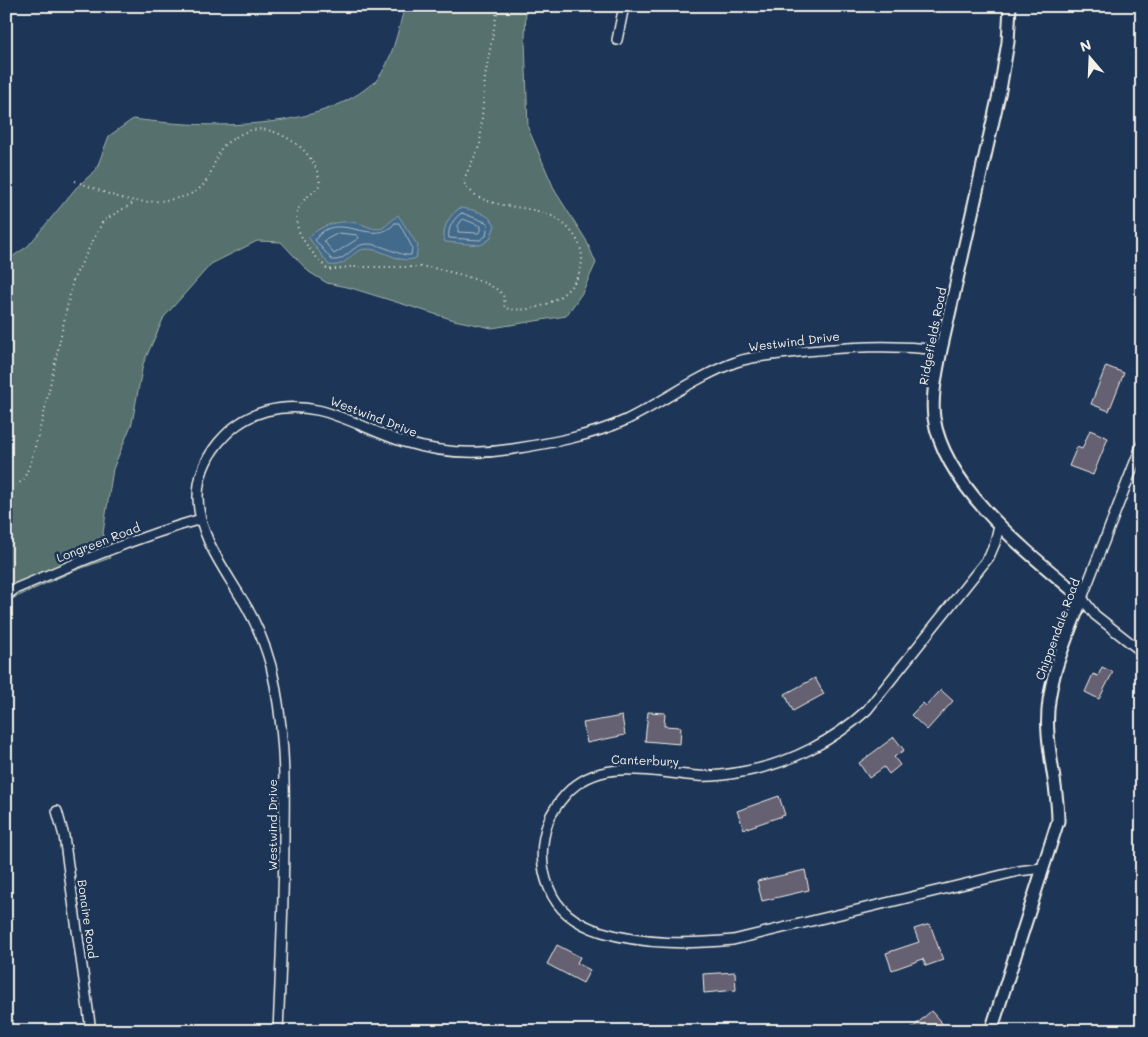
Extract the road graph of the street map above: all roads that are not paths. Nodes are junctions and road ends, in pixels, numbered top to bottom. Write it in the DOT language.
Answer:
graph roads {
  1 [pos="624,6"];
  2 [pos="1010,6"];
  3 [pos="617,40"];
  4 [pos="941,350"];
  5 [pos="1142,444"];
  6 [pos="201,519"];
  7 [pos="999,525"];
  8 [pos="6,596"];
  9 [pos="1082,598"];
  10 [pos="1142,652"];
  11 [pos="58,811"];
  12 [pos="1042,868"];
  13 [pos="91,1031"];
  14 [pos="278,1031"];
  15 [pos="991,1031"];
  1 -- 3 [label="street"];
  2 -- 4 [label="street, Ridgefields Road"];
  4 -- 6 [label="street, Westwind Drive"];
  4 -- 7 [label="street, Ridgefields Road"];
  5 -- 9 [label="street, Chippendale Road"];
  6 -- 8 [label="street, Longreen Road"];
  6 -- 14 [label="street, Westwind Drive"];
  7 -- 9 [label="street, Ridgefields Road"];
  7 -- 12 [label="street, Canterbury"];
  9 -- 10 [label="street, Ridgefields Road"];
  9 -- 12 [label="street, Chippendale Road"];
  11 -- 13 [label="street, Bonaire Road"];
  12 -- 15 [label="street, Chippendale Road"];
}
